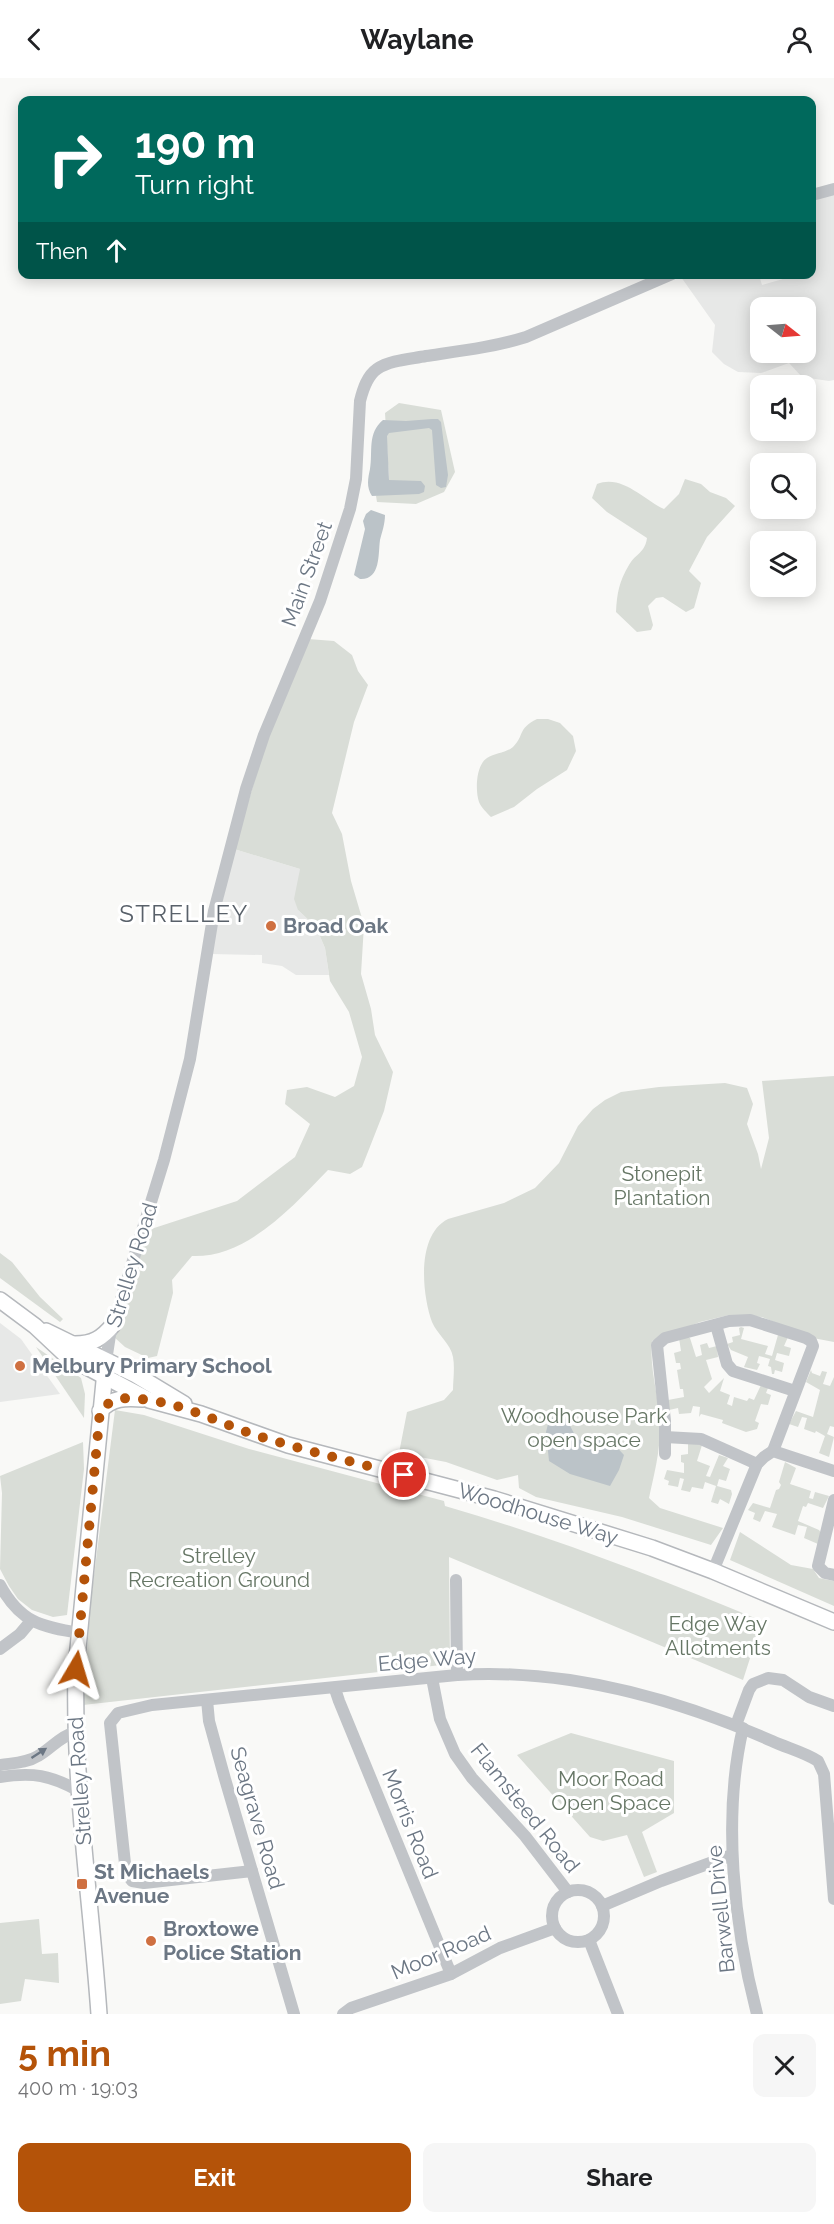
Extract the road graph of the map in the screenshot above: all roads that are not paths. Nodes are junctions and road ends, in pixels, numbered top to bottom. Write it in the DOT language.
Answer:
graph roads {
  1 [pos="834,189"];
  2 [pos="816,194"];
  3 [pos="660,279"];
  4 [pos="182,1093"];
  5 [pos="0,1300"];
  6 [pos="113,1325"];
  7 [pos="716,1325"];
  8 [pos="35,1326"];
  9 [pos="75,1344"];
  10 [pos="104,1369"];
  11 [pos="795,1391"];
  12 [pos="149,1400"];
  13 [pos="100,1411"];
  14 [pos="201,1414"];
  15 [pos="665,1437"];
  16 [pos="773,1451"];
  17 [pos="665,1454"];
  18 [pos="757,1464"];
  19 [pos="834,1471"];
  20 [pos="834,1500"];
  21 [pos="713,1571"];
  22 [pos="834,1575"];
  23 [pos="456,1580"];
  24 [pos="0,1585"];
  25 [pos="32,1621"];
  26 [pos="834,1622"];
  27 [pos="80,1633"];
  28 [pos="0,1649"];
  29 [pos="457,1675"];
  30 [pos="432,1678"];
  31 [pos="335,1689"];
  32 [pos="207,1700"];
  33 [pos="834,1706"];
  34 [pos="739,1727"];
  35 [pos="75,1732"];
  36 [pos="0,1765"];
  37 [pos="0,1777"];
  38 [pos="79,1791"];
  39 [pos="732,1855"];
  40 [pos="252,1871"];
  41 [pos="568,1892"];
  42 [pos="834,1899"];
  43 [pos="602,1906"];
  44 [pos="555,1928"];
  45 [pos="589,1940"];
  46 [pos="451,1974"];
  47 [pos="99,2014"];
  48 [pos="294,2014"];
  49 [pos="343,2014"];
  50 [pos="618,2014"];
  51 [pos="757,2014"];
  1 -- 2 [label="street"];
  3 -- 4 [label="street, Main Street"];
  4 -- 6 [label="street, Strelley Road"];
  5 -- 8 [label="main road"];
  6 -- 9 [label="main road"];
  6 -- 10 [label="street, Strelley Road"];
  7 -- 11 [label="street"];
  7 -- 11 [label="street"];
  7 -- 15 [label="street"];
  8 -- 9 [label="main road"];
  8 -- 10 [label="main road"];
  9 -- 10 [label="main road"];
  10 -- 12 [label="main road, Woodhouse Way"];
  10 -- 13 [label="main road, Strelley Road"];
  10 -- 14 [label="main road, Woodhouse Way"];
  11 -- 16 [label="street"];
  12 -- 13 [label="main road"];
  12 -- 14 [label="main road, Woodhouse Way"];
  13 -- 27 [label="main road, Strelley Road"];
  14 -- 21 [label="main road, Woodhouse Way"];
  15 -- 17 [label="street"];
  15 -- 18 [label="street"];
  16 -- 18 [label="street"];
  16 -- 19 [label="street"];
  18 -- 21 [label="street"];
  20 -- 22 [label="street"];
  21 -- 26 [label="main road, Woodhouse Way"];
  23 -- 29 [label="street"];
  24 -- 25 [label="street"];
  25 -- 27 [label="street"];
  25 -- 28 [label="street"];
  27 -- 35 [label="main road, Strelley Road"];
  29 -- 30 [label="street, Edge Way"];
  29 -- 34 [label="street, Edge Way"];
  30 -- 31 [label="street, Edge Way"];
  30 -- 41 [label="street, Flamsteed Road"];
  31 -- 32 [label="street, Edge Way"];
  31 -- 46 [label="street, Morris Road"];
  32 -- 40 [label="street, Seagrave Road"];
  32 -- 40 [label="street, Edge Way"];
  33 -- 34 [label="street, Barwell Drive"];
  34 -- 39 [label="street, Barwell Drive"];
  34 -- 42 [label="street, Edge Way"];
  36 -- 35 [label="street, one-way"];
  35 -- 38 [label="main road, Strelley Road"];
  37 -- 38 [label="street"];
  38 -- 47 [label="main road, Strelley Road"];
  39 -- 43 [label="street"];
  39 -- 51 [label="street, Barwell Drive"];
  40 -- 48 [label="street, Seagrave Road"];
  41 -- 43 [label="street"];
  41 -- 44 [label="street"];
  43 -- 45 [label="street"];
  44 -- 45 [label="street"];
  44 -- 46 [label="street, Moor Road"];
  45 -- 50 [label="street"];
  46 -- 49 [label="street, Moor Road"];
}
